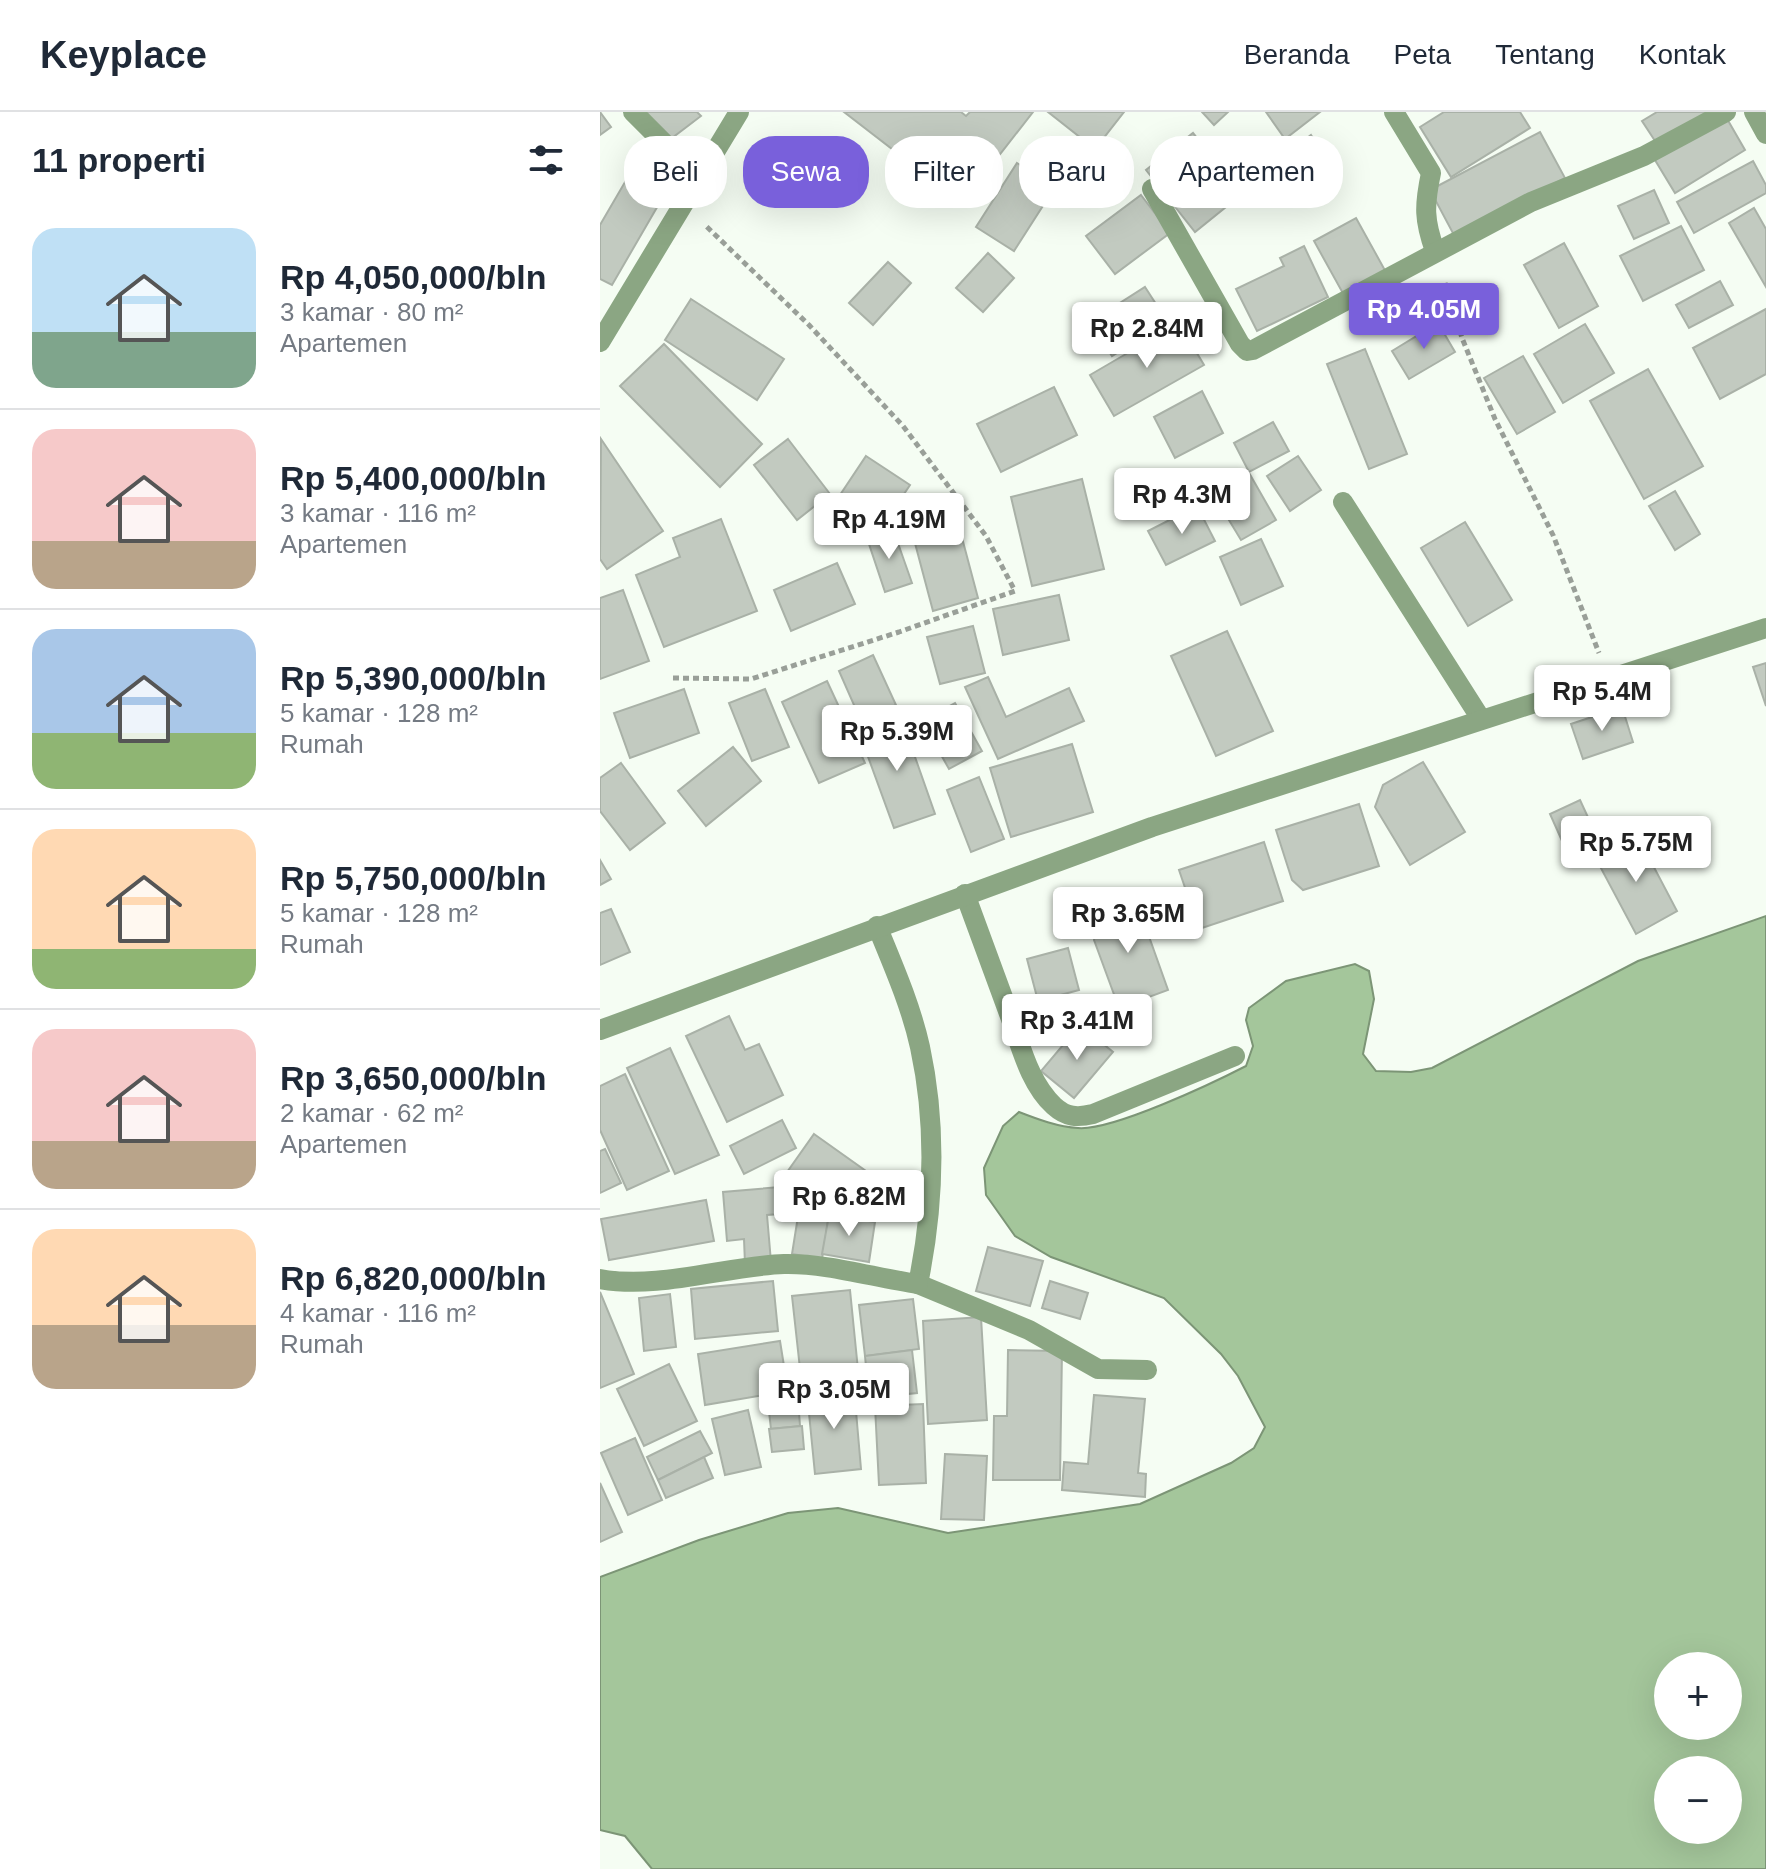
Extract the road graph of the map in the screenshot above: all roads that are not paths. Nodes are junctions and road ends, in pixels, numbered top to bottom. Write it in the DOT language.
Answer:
graph roads {
  1 [pos="633,112"];
  2 [pos="739,112"];
  3 [pos="1394,112"];
  4 [pos="1726,112"];
  5 [pos="1754,112"];
  6 [pos="1766,134"];
  7 [pos="657,136"];
  8 [pos="724,136"];
  9 [pos="679,208"];
  10 [pos="1163,208"];
  11 [pos="1435,251"];
  12 [pos="600,342"];
  13 [pos="1343,502"];
  14 [pos="1766,628"];
  15 [pos="1481,719"];
  16 [pos="965,894"];
  17 [pos="877,926"];
  18 [pos="600,1030"];
  19 [pos="1235,1056"];
  20 [pos="600,1279"];
  21 [pos="918,1284"];
  22 [pos="1147,1370"];
  1 -- 7 [label="street"];
  2 -- 8 [label="street"];
  3 -- 11 [label="street"];
  4 -- 11 [label="street"];
  5 -- 6 [label="street"];
  9 -- 12 [label="street"];
  10 -- 11 [label="street"];
  13 -- 15 [label="street"];
  14 -- 15 [label="street"];
  15 -- 16 [label="street"];
  16 -- 17 [label="street"];
  16 -- 19 [label="street"];
  17 -- 18 [label="street"];
  17 -- 21 [label="street"];
  20 -- 21 [label="street"];
  21 -- 22 [label="street"];
}
